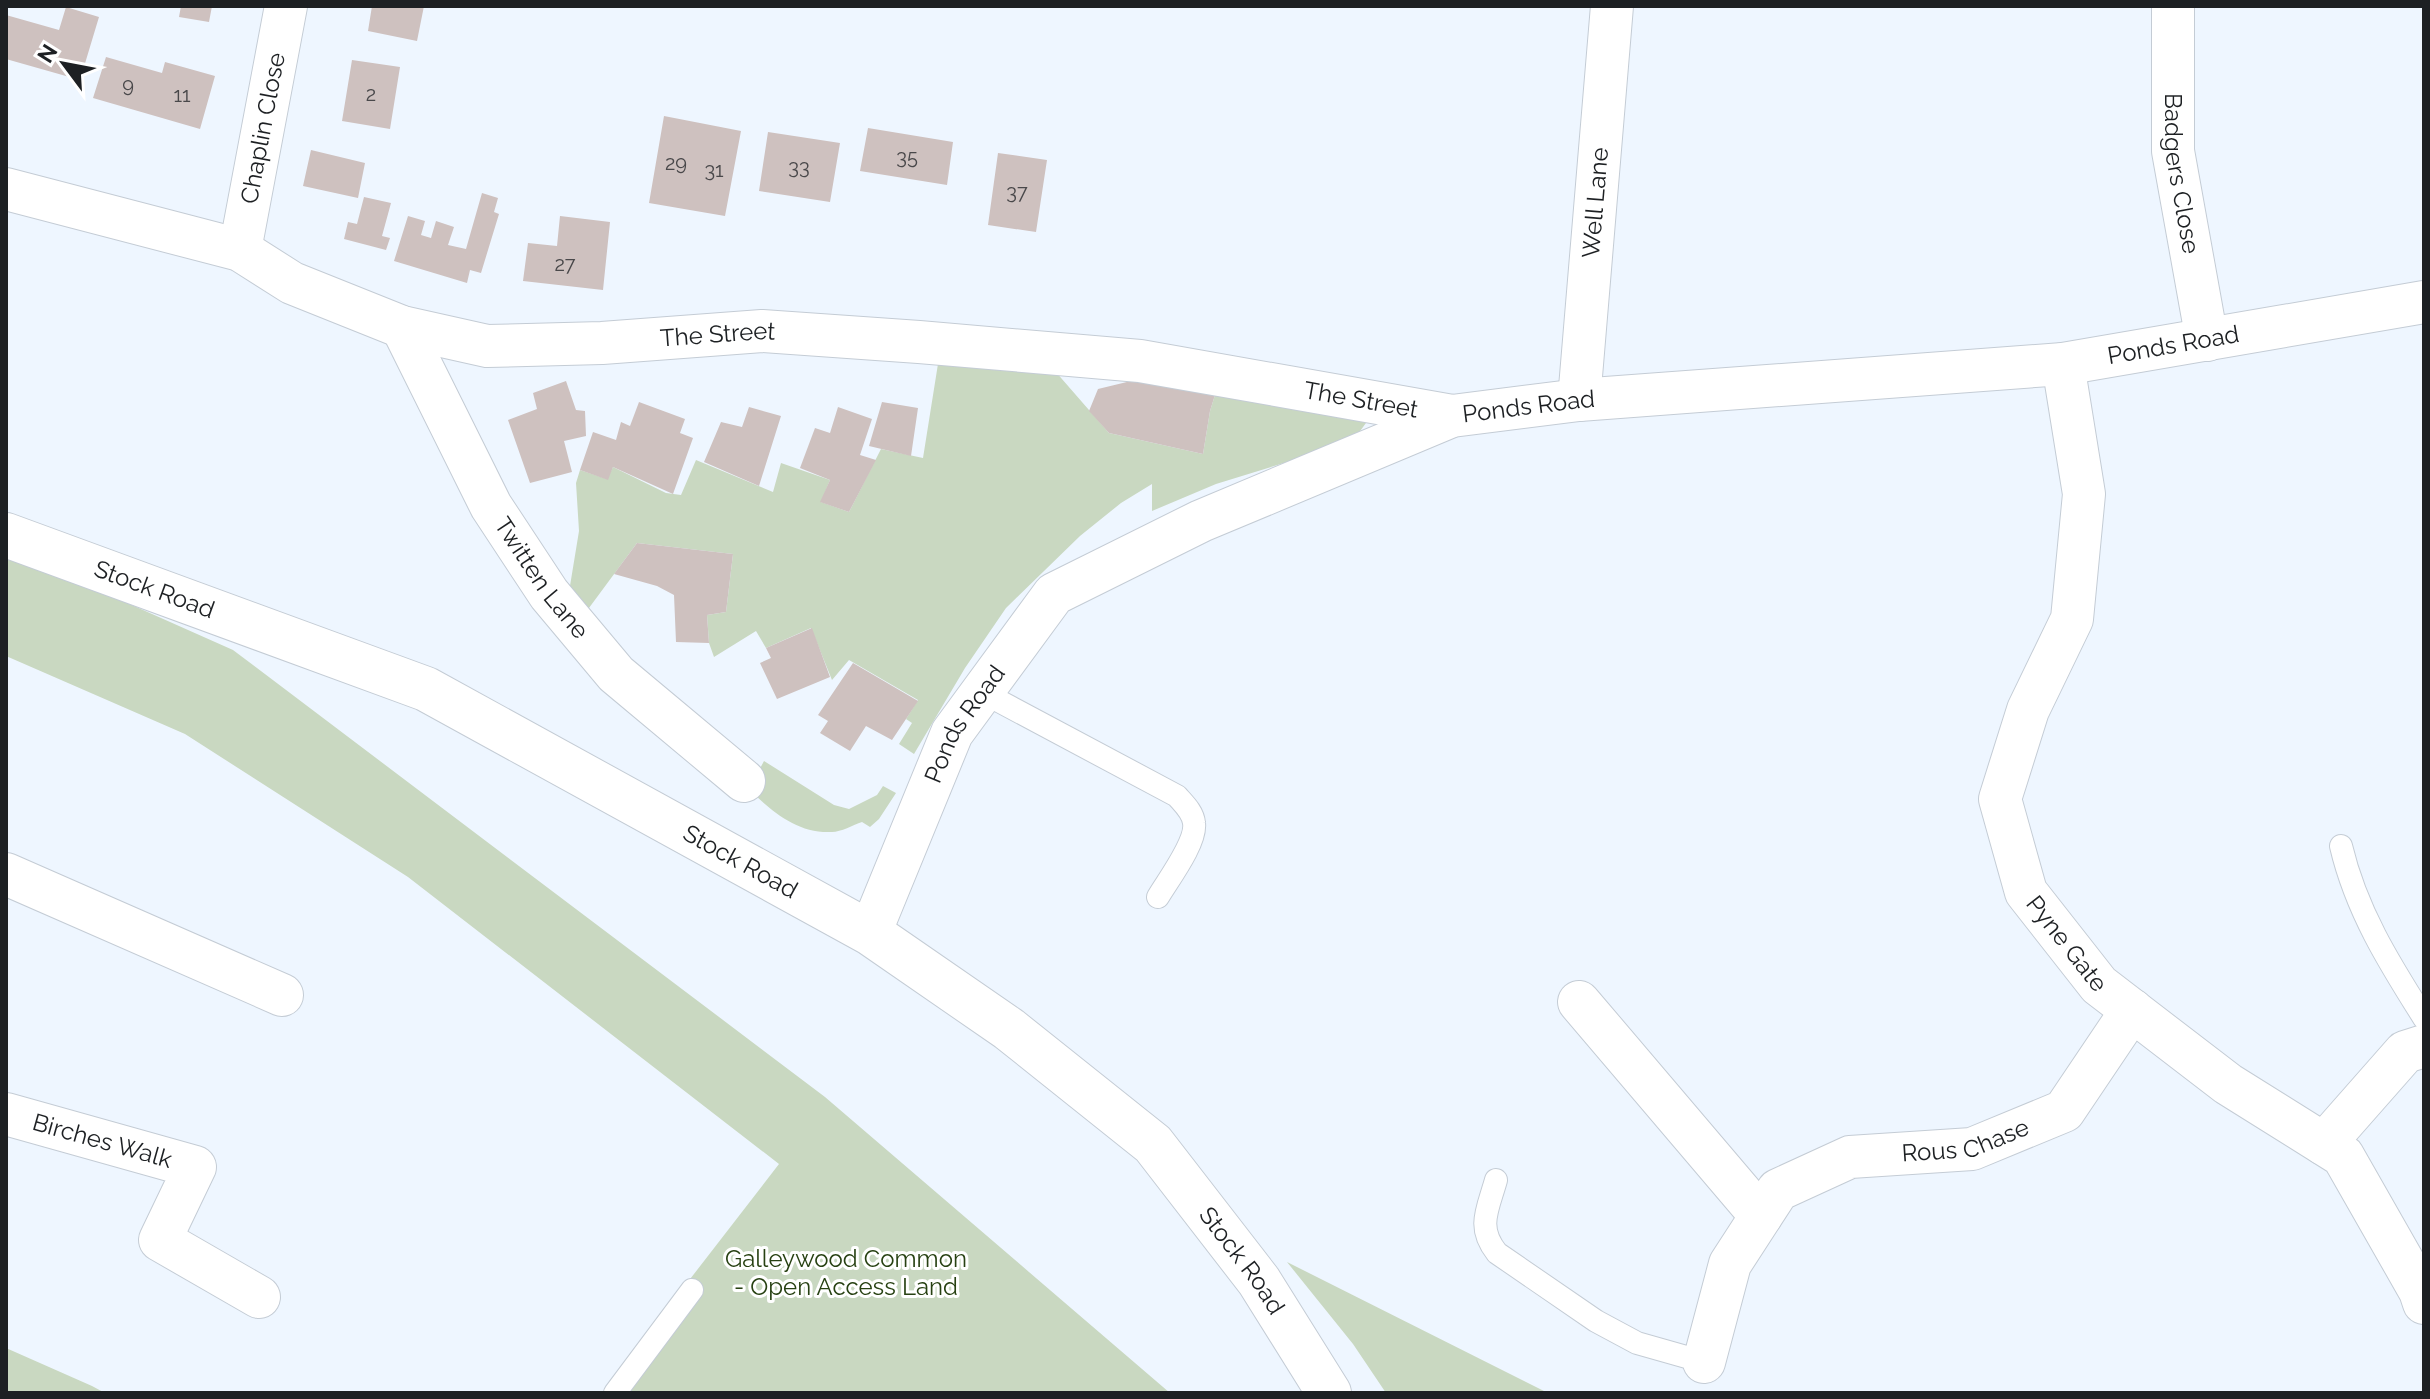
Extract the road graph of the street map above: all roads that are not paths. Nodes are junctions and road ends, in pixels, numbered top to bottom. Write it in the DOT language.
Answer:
graph roads {
  1 [pos="286,6"];
  2 [pos="1612,6"];
  3 [pos="2173,6"];
  4 [pos="6,189"];
  5 [pos="240,250"];
  6 [pos="2424,302"];
  7 [pos="402,327"];
  8 [pos="2207,340"];
  9 [pos="2063,364"];
  10 [pos="1579,400"];
  11 [pos="1452,416"];
  12 [pos="6,535"];
  13 [pos="982,692"];
  14 [pos="744,781"];
  15 [pos="2341,846"];
  16 [pos="6,874"];
  17 [pos="1158,897"];
  18 [pos="870,933"];
  19 [pos="282,995"];
  20 [pos="1579,1002"];
  21 [pos="2132,1010"];
  22 [pos="2424,1018"];
  23 [pos="2424,1046"];
  24 [pos="6,1114"];
  25 [pos="2324,1144"];
  26 [pos="1496,1180"];
  27 [pos="1761,1216"];
  28 [pos="692,1290"];
  29 [pos="259,1297"];
  30 [pos="2424,1303"];
  31 [pos="1704,1362"];
  32 [pos="615,1393"];
  33 [pos="1329,1393"];
  1 -- 5 [label="street, Chaplin Close"];
  2 -- 10 [label="street, Well Lane"];
  3 -- 8 [label="street, Badgers Close"];
  4 -- 5 [label="street, The Street"];
  5 -- 7 [label="street, The Street"];
  6 -- 8 [label="street, Ponds Road"];
  7 -- 11 [label="street, The Street"];
  7 -- 14 [label="street, Twitten Lane"];
  8 -- 9 [label="street, Ponds Road"];
  9 -- 10 [label="street, Ponds Road"];
  9 -- 21 [label="street, Pyne Gate"];
  10 -- 11 [label="street, Ponds Road"];
  11 -- 13 [label="street, Ponds Road"];
  12 -- 18 [label="main road, Stock Road"];
  13 -- 17 [label="lane"];
  13 -- 18 [label="street, Ponds Road"];
  15 -- 22 [label="lane"];
  16 -- 19 [label="street"];
  18 -- 33 [label="main road, Stock Road"];
  20 -- 27 [label="street"];
  21 -- 25 [label="street, Pyne Gate"];
  21 -- 27 [label="street, Rous Chase"];
  23 -- 25 [label="street"];
  24 -- 29 [label="street, Birches Walk"];
  25 -- 30 [label="street, Pyne Gate"];
  26 -- 31 [label="lane"];
  27 -- 31 [label="street, Rous Chase"];
  28 -- 32 [label="lane"];
}
